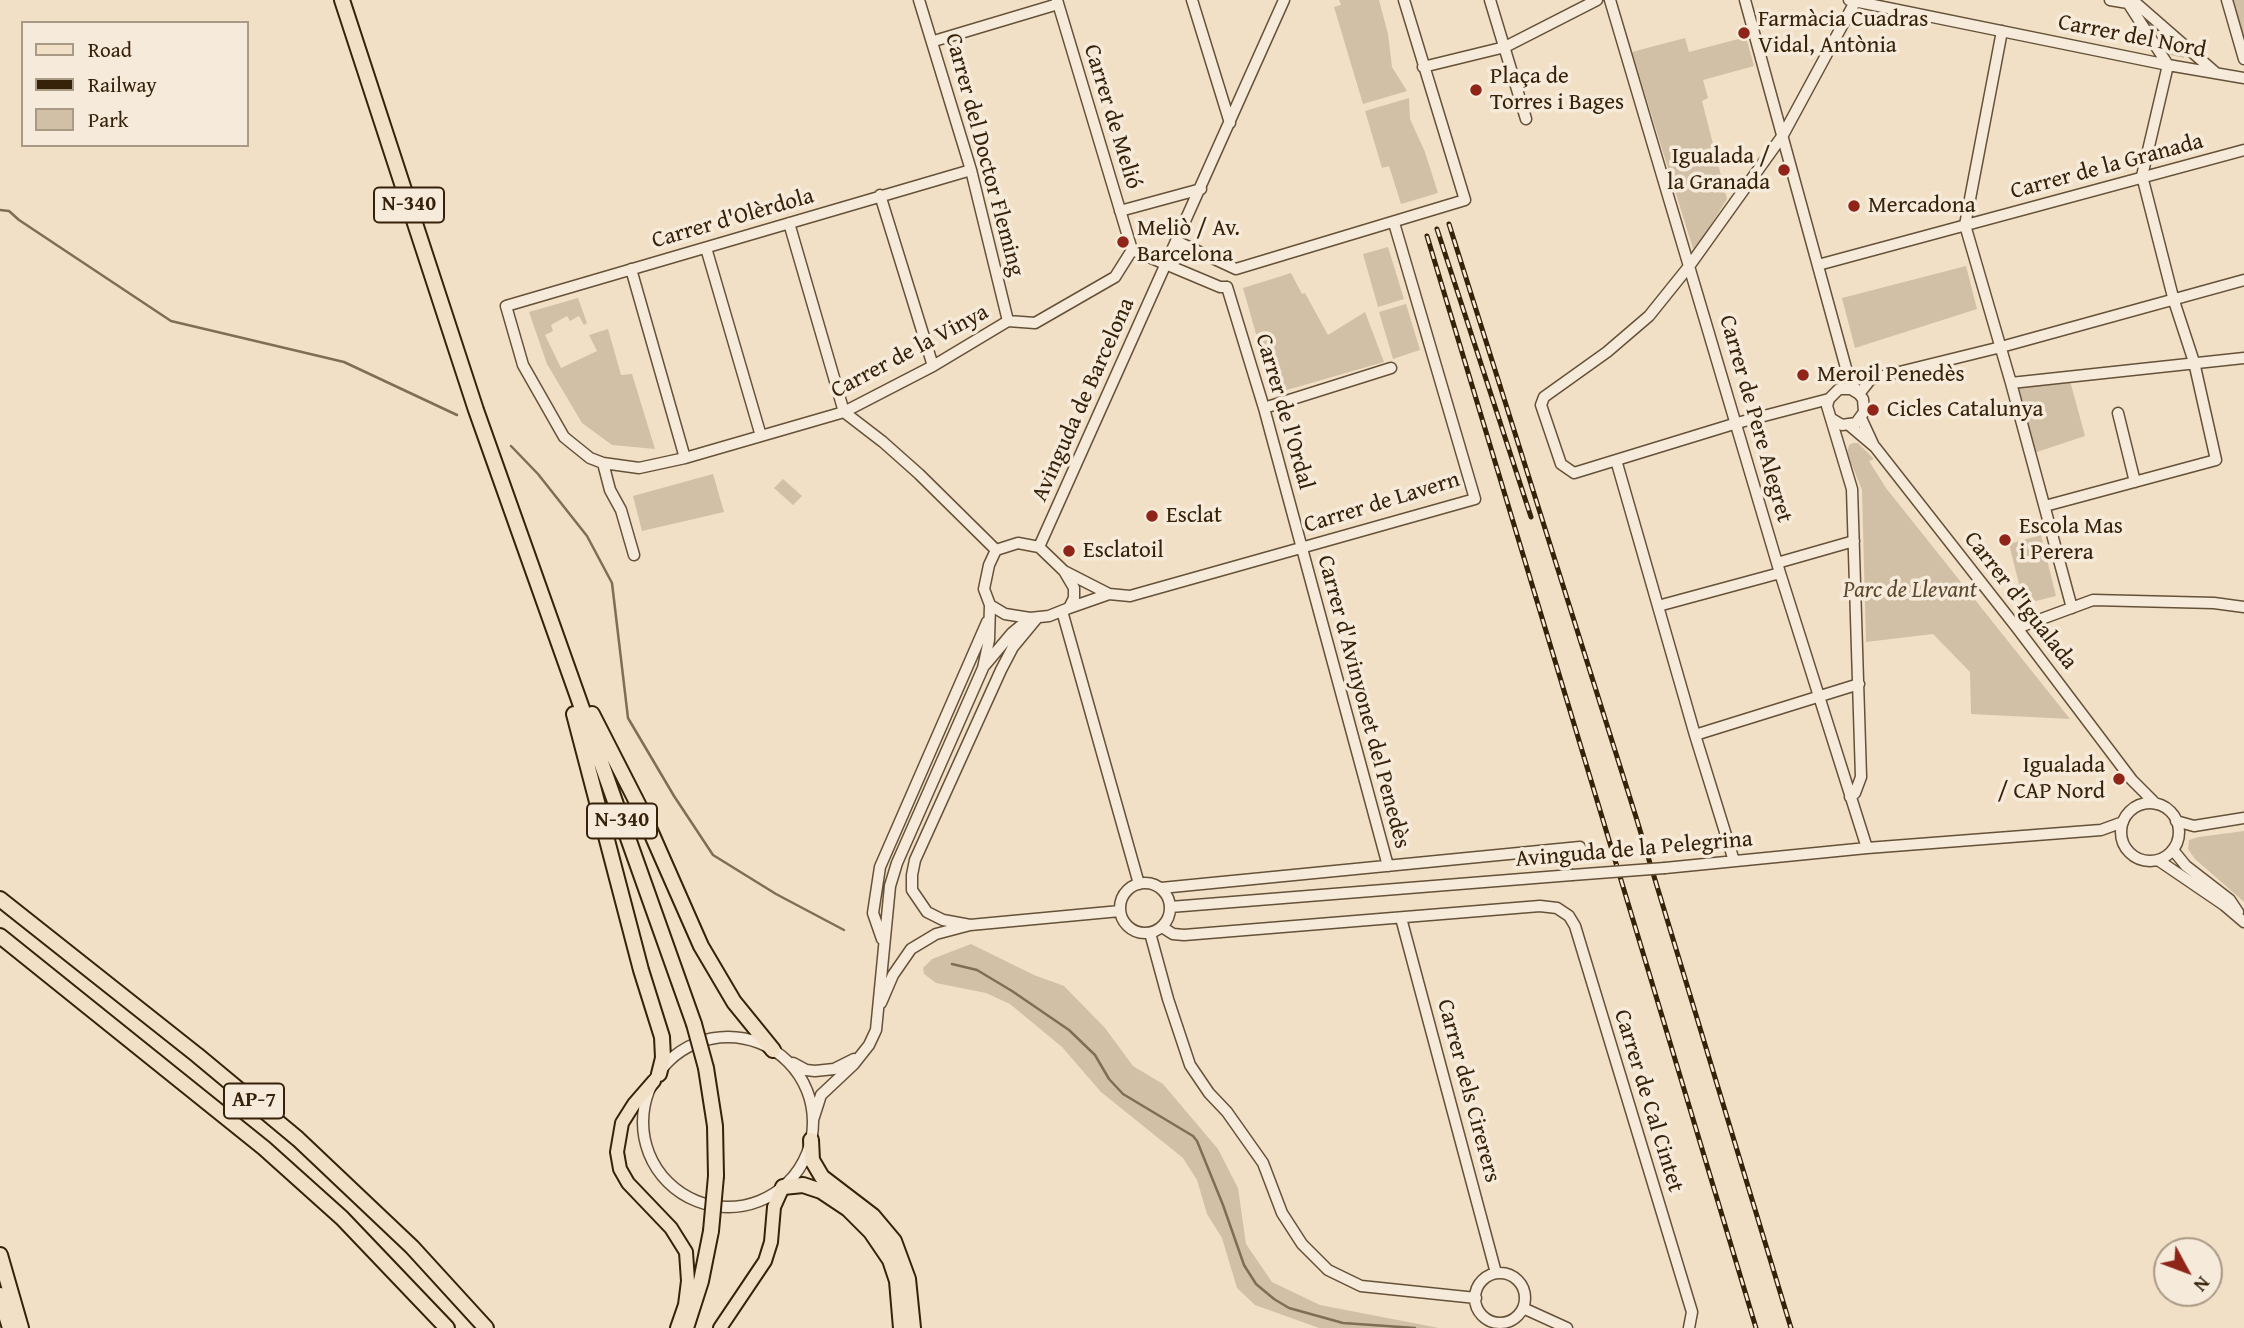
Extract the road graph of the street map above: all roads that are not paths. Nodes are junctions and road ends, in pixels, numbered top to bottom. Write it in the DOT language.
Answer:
graph roads {
  1 [pos="342,0"];
  2 [pos="919,0"];
  3 [pos="1192,0"];
  4 [pos="1284,0"];
  5 [pos="1404,0"];
  6 [pos="1490,0"];
  7 [pos="1597,0"];
  8 [pos="1611,0"];
  9 [pos="1745,0"];
  10 [pos="1853,0"];
  11 [pos="2110,0"];
  12 [pos="2227,0"];
  13 [pos="1057,2"];
  14 [pos="2127,2"];
  15 [pos="2002,31"];
  16 [pos="934,41"];
  17 [pos="1505,47"];
  18 [pos="2189,48"];
  19 [pos="2244,59"];
  20 [pos="2168,65"];
  21 [pos="1423,67"];
  22 [pos="2216,73"];
  23 [pos="2244,78"];
  24 [pos="1526,119"];
  25 [pos="1230,123"];
  26 [pos="1783,135"];
  27 [pos="2244,150"];
  28 [pos="971,170"];
  29 [pos="2142,176"];
  30 [pos="1201,189"];
  31 [pos="880,195"];
  32 [pos="1120,211"];
  33 [pos="789,223"];
  34 [pos="1394,223"];
  35 [pos="1965,225"];
  36 [pos="1176,241"];
  37 [pos="706,248"];
  38 [pos="1132,250"];
  39 [pos="1165,264"];
  40 [pos="1690,265"];
  41 [pos="1818,265"];
  42 [pos="631,269"];
  43 [pos="1236,269"];
  44 [pos="2244,280"];
  45 [pos="1227,287"];
  46 [pos="2175,301"];
  47 [pos="1008,321"];
  48 [pos="2001,347"];
  49 [pos="2244,358"];
  50 [pos="2194,362"];
  51 [pos="933,366"];
  52 [pos="1391,368"];
  53 [pos="1846,368"];
  54 [pos="2011,383"];
  55 [pos="1843,388"];
  56 [pos="1857,392"];
  57 [pos="1829,399"];
  58 [pos="1264,408"];
  59 [pos="844,412"];
  60 [pos="2118,413"];
  61 [pos="1861,418"];
  62 [pos="1832,419"];
  63 [pos="1737,423"];
  64 [pos="1847,425"];
  65 [pos="761,436"];
  66 [pos="1840,446"];
  67 [pos="1875,447"];
  68 [pos="685,458"];
  69 [pos="1616,460"];
  70 [pos="603,463"];
  71 [pos="2135,482"];
  72 [pos="2045,506"];
  73 [pos="1854,541"];
  74 [pos="1039,547"];
  75 [pos="1301,547"];
  76 [pos="996,550"];
  77 [pos="634,555"];
  78 [pos="1779,568"];
  79 [pos="1064,571"];
  80 [pos="1109,594"];
  81 [pos="1658,606"];
  82 [pos="2244,607"];
  83 [pos="990,608"];
  84 [pos="2071,608"];
  85 [pos="1066,610"];
  86 [pos="549,618"];
  87 [pos="1033,618"];
  88 [pos="2017,628"];
  89 [pos="983,668"];
  90 [pos="1859,684"];
  91 [pos="1821,697"];
  92 [pos="1695,734"];
  93 [pos="2132,780"];
  94 [pos="1850,796"];
  95 [pos="2156,804"];
  96 [pos="2140,806"];
  97 [pos="2244,818"];
  98 [pos="2176,821"];
  99 [pos="2123,822"];
  100 [pos="2194,826"];
  101 [pos="2101,830"];
  102 [pos="2178,838"];
  103 [pos="2122,839"];
  104 [pos="1580,848"];
  105 [pos="1867,848"];
  106 [pos="2173,850"];
  107 [pos="2158,860"];
  108 [pos="1734,861"];
  109 [pos="1388,866"];
  110 [pos="1139,884"];
  111 [pos="1161,888"];
  112 [pos="0,899"];
  113 [pos="1170,907"];
  114 [pos="1557,908"];
  115 [pos="1120,911"];
  116 [pos="1401,918"];
  117 [pos="2244,922"];
  118 [pos="970,925"];
  119 [pos="1162,927"];
  120 [pos="1150,933"];
  121 [pos="0,936"];
  122 [pos="883,943"];
  123 [pos="878,1010"];
  124 [pos="863,1052"];
  125 [pos="777,1053"];
  126 [pos="656,1078"];
  127 [pos="813,1120"];
  128 [pos="811,1140"];
  129 [pos="783,1187"];
  130 [pos="0,1255"];
  131 [pos="1496,1273"];
  132 [pos="0,1295"];
  133 [pos="1476,1298"];
  134 [pos="1523,1308"];
  135 [pos="10,1328"];
  136 [pos="21,1328"];
  137 [pos="447,1328"];
  138 [pos="486,1328"];
  139 [pos="677,1328"];
  140 [pos="686,1328"];
  141 [pos="720,1328"];
  142 [pos="901,1328"];
  143 [pos="913,1328"];
  144 [pos="1567,1328"];
  145 [pos="1689,1328"];
  1 -- 86 [label="highway, N-340"];
  2 -- 16 [label="street, Carrer del Doctor Fleming"];
  3 -- 25 [label="street"];
  4 -- 25 [label="street, Avinguda de Barcelona"];
  5 -- 21 [label="street"];
  6 -- 17 [label="street"];
  7 -- 17 [label="street"];
  8 -- 40 [label="street, Carrer de Pere Alegret"];
  9 -- 26 [label="street"];
  10 -- 15 [label="street, Carrer del Nord"];
  10 -- 26 [label="street"];
  11 -- 14 [label="street"];
  12 -- 19 [label="street"];
  13 -- 16 [label="street"];
  13 -- 32 [label="street, Carrer de Melió"];
  14 -- 18 [label="street"];
  14 -- 20 [label="street"];
  15 -- 20 [label="street, Carrer del Nord"];
  15 -- 35 [label="street"];
  16 -- 28 [label="street, Carrer del Doctor Fleming"];
  17 -- 21 [label="street"];
  17 -- 24 [label="street"];
  18 -- 20 [label="street"];
  18 -- 22 [label="street"];
  20 -- 22 [label="street, Carrer del Nord"];
  20 -- 29 [label="street"];
  21 -- 34 [label="street"];
  22 -- 23 [label="street, Carrer del Nord"];
  25 -- 30 [label="street, Avinguda de Barcelona"];
  26 -- 40 [label="street"];
  26 -- 41 [label="street"];
  27 -- 29 [label="street, Carrer de la Granada"];
  28 -- 31 [label="street, Carrer d'Olèrdola"];
  28 -- 47 [label="street, Carrer del Doctor Fleming"];
  29 -- 35 [label="street, Carrer de la Granada"];
  29 -- 46 [label="street"];
  30 -- 32 [label="street"];
  30 -- 36 [label="street, Avinguda de Barcelona"];
  31 -- 33 [label="street, Carrer d'Olèrdola"];
  31 -- 51 [label="street"];
  32 -- 38 [label="street, Carrer de Melió"];
  33 -- 37 [label="street, Carrer d'Olèrdola"];
  33 -- 59 [label="street"];
  34 -- 43 [label="street"];
  34 -- 75 [label="street, Carrer de Lavern"];
  35 -- 41 [label="street, Carrer de la Granada"];
  35 -- 48 [label="street"];
  36 -- 39 [label="street, Avinguda de Barcelona"];
  36 -- 43 [label="street"];
  37 -- 42 [label="street, Carrer d'Olèrdola"];
  37 -- 65 [label="street"];
  38 -- 39 [label="street"];
  38 -- 47 [label="street, Carrer de la Vinya"];
  39 -- 45 [label="street"];
  39 -- 74 [label="street, Avinguda de Barcelona"];
  40 -- 63 [label="street, Carrer de Pere Alegret"];
  40 -- 69 [label="street"];
  41 -- 53 [label="street"];
  42 -- 68 [label="street"];
  42 -- 70 [label="street, Carrer d'Olèrdola"];
  43 -- 45 [label="street"];
  44 -- 46 [label="street"];
  45 -- 58 [label="street, Carrer de l'Ordal"];
  46 -- 48 [label="street"];
  46 -- 50 [label="street"];
  47 -- 51 [label="street, Carrer de la Vinya"];
  48 -- 54 [label="street"];
  48 -- 56 [label="street"];
  49 -- 50 [label="street"];
  50 -- 54 [label="street"];
  50 -- 71 [label="street"];
  51 -- 59 [label="street, Carrer de la Vinya"];
  52 -- 58 [label="street"];
  53 -- 55 [label="street"];
  53 -- 56 [label="street"];
  54 -- 72 [label="street"];
  55 -- 56 [label="street"];
  55 -- 57 [label="street"];
  56 -- 61 [label="street"];
  57 -- 62 [label="street"];
  57 -- 63 [label="street"];
  58 -- 75 [label="street, Carrer de l'Ordal"];
  59 -- 65 [label="street, Carrer de la Vinya"];
  59 -- 76 [label="street"];
  60 -- 71 [label="street"];
  61 -- 64 [label="street"];
  61 -- 67 [label="street, Carrer d'Igualada"];
  62 -- 64 [label="street"];
  62 -- 66 [label="street"];
  63 -- 69 [label="street"];
  63 -- 78 [label="street, Carrer de Pere Alegret"];
  64 -- 66 [label="street"];
  64 -- 67 [label="street, Carrer d'Igualada"];
  65 -- 68 [label="street, Carrer de la Vinya"];
  66 -- 73 [label="street"];
  67 -- 88 [label="street, Carrer d'Igualada"];
  68 -- 70 [label="street, Carrer de la Vinya"];
  69 -- 81 [label="street"];
  70 -- 77 [label="street"];
  71 -- 72 [label="street"];
  72 -- 84 [label="street"];
  73 -- 78 [label="street"];
  73 -- 90 [label="street"];
  74 -- 76 [label="street"];
  74 -- 79 [label="street"];
  75 -- 80 [label="street, Carrer de Lavern"];
  75 -- 109 [label="street, Carrer d'Avinyonet del Penedès"];
  76 -- 83 [label="street"];
  78 -- 81 [label="street"];
  78 -- 91 [label="street, Carrer de Pere Alegret"];
  79 -- 80 [label="street"];
  79 -- 85 [label="street"];
  80 -- 85 [label="street, Carrer de Lavern"];
  81 -- 92 [label="street"];
  82 -- 84 [label="street"];
  83 -- 87 [label="street"];
  83 -- 89 [label="street"];
  83 -- 122 [label="street"];
  84 -- 88 [label="street"];
  85 -- 87 [label="street"];
  85 -- 110 [label="street"];
  86 -- 125 [label="highway"];
  86 -- 126 [label="highway"];
  86 -- 140 [label="highway, N-340, bridge"];
  87 -- 89 [label="street"];
  87 -- 118 [label="street"];
  88 -- 93 [label="street, Carrer d'Igualada"];
  89 -- 122 [label="street"];
  90 -- 91 [label="street"];
  90 -- 94 [label="street"];
  91 -- 92 [label="street"];
  91 -- 94 [label="street, Carrer de Pere Alegret"];
  92 -- 108 [label="street"];
  93 -- 95 [label="street, Carrer d'Igualada"];
  93 -- 96 [label="street, Carrer d'Igualada"];
  94 -- 105 [label="street, Carrer de Pere Alegret"];
  95 -- 96 [label="street"];
  95 -- 98 [label="street"];
  96 -- 99 [label="street, Avinguda de la Pelegrina"];
  97 -- 100 [label="street"];
  98 -- 100 [label="street"];
  98 -- 102 [label="street"];
  99 -- 101 [label="street, Avinguda de la Pelegrina"];
  99 -- 103 [label="street"];
  100 -- 102 [label="street"];
  101 -- 103 [label="street, Avinguda de la Pelegrina"];
  101 -- 105 [label="street, Avinguda de la Pelegrina"];
  102 -- 106 [label="street"];
  103 -- 107 [label="street, Avinguda de la Pelegrina"];
  104 -- 109 [label="street, Avinguda de la Pelegrina"];
  105 -- 108 [label="street, Avinguda de la Pelegrina"];
  106 -- 107 [label="street"];
  106 -- 117 [label="street"];
  107 -- 117 [label="street, Avinguda de la Pelegrina"];
  108 -- 113 [label="street, Avinguda de la Pelegrina, bridge"];
  109 -- 111 [label="street, Avinguda de la Pelegrina"];
  110 -- 111 [label="street"];
  110 -- 115 [label="street"];
  111 -- 113 [label="street"];
  112 -- 138 [label="highway, AP-7"];
  113 -- 119 [label="street"];
  114 -- 116 [label="street, Avinguda de la Pelegrina"];
  114 -- 145 [label="street, Carrer de Cal Cintet"];
  115 -- 118 [label="street"];
  115 -- 120 [label="street"];
  116 -- 119 [label="street, Avinguda de la Pelegrina"];
  116 -- 131 [label="street, Carrer dels Cirerers"];
  118 -- 123 [label="street"];
  119 -- 120 [label="street"];
  120 -- 133 [label="street"];
  121 -- 137 [label="highway, AP-7"];
  122 -- 123 [label="street"];
  123 -- 124 [label="street"];
  124 -- 125 [label="street"];
  124 -- 127 [label="street"];
  125 -- 126 [label="street"];
  125 -- 127 [label="street"];
  126 -- 129 [label="street"];
  126 -- 139 [label="main road"];
  127 -- 128 [label="street"];
  128 -- 129 [label="street"];
  128 -- 143 [label="highway"];
  129 -- 141 [label="main road"];
  129 -- 142 [label="highway"];
  130 -- 136 [label="highway"];
  131 -- 133 [label="street"];
  131 -- 134 [label="street"];
  132 -- 135 [label="highway"];
  133 -- 134 [label="street"];
  134 -- 144 [label="street"];
}
